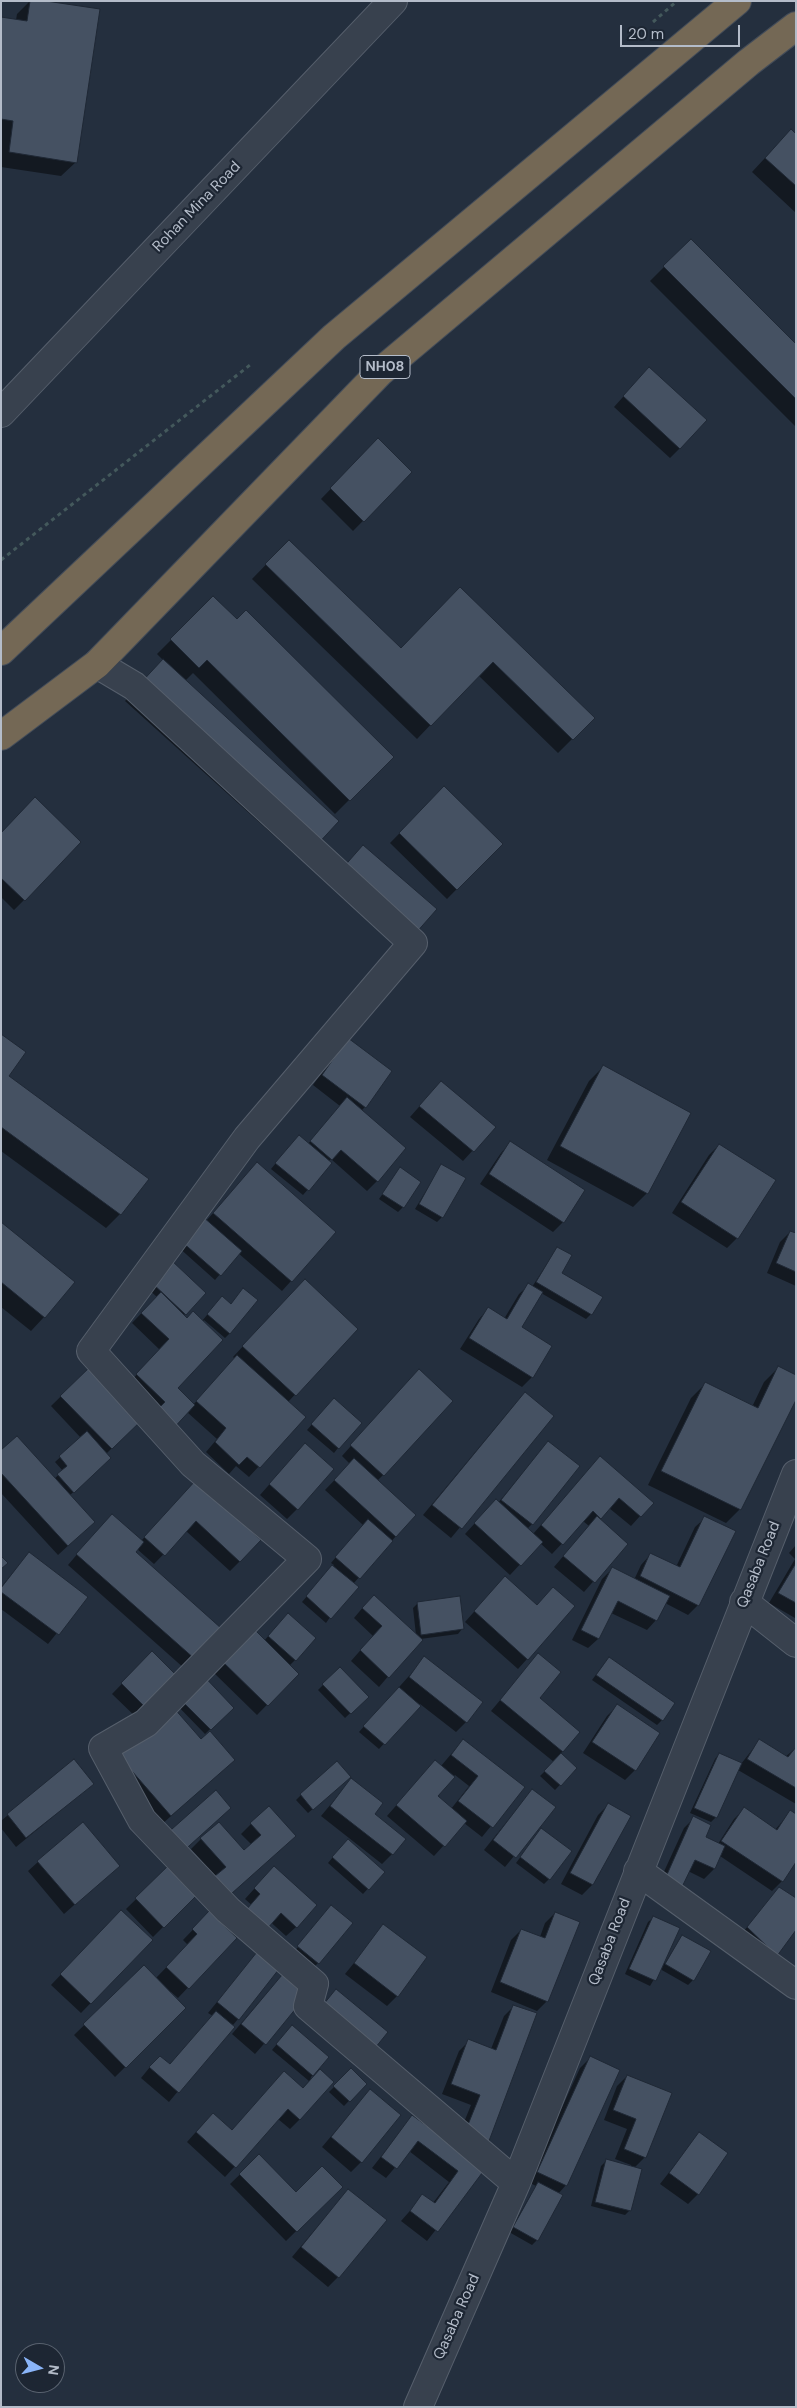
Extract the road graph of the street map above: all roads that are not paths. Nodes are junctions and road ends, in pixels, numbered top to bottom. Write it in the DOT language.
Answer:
graph roads {
  1 [pos="393,1"];
  2 [pos="737,1"];
  3 [pos="796,26"];
  4 [pos="1,413"];
  5 [pos="1,651"];
  6 [pos="97,664"];
  7 [pos="1,736"];
  8 [pos="796,1474"];
  9 [pos="744,1602"];
  10 [pos="796,1643"];
  11 [pos="638,1871"];
  12 [pos="796,1985"];
  13 [pos="516,2183"];
  14 [pos="418,2407"];
  1 -- 4 [label="street, Rohan Mina Road"];
  2 -- 5 [label="highway"];
  3 -- 6 [label="highway, NH08"];
  6 -- 7 [label="highway, NH08"];
  6 -- 13 [label="street"];
  8 -- 9 [label="street, Qasaba Road"];
  9 -- 10 [label="street"];
  9 -- 11 [label="street, Qasaba Road"];
  11 -- 12 [label="street"];
  11 -- 13 [label="street, Qasaba Road"];
  13 -- 14 [label="street, Qasaba Road"];
}
